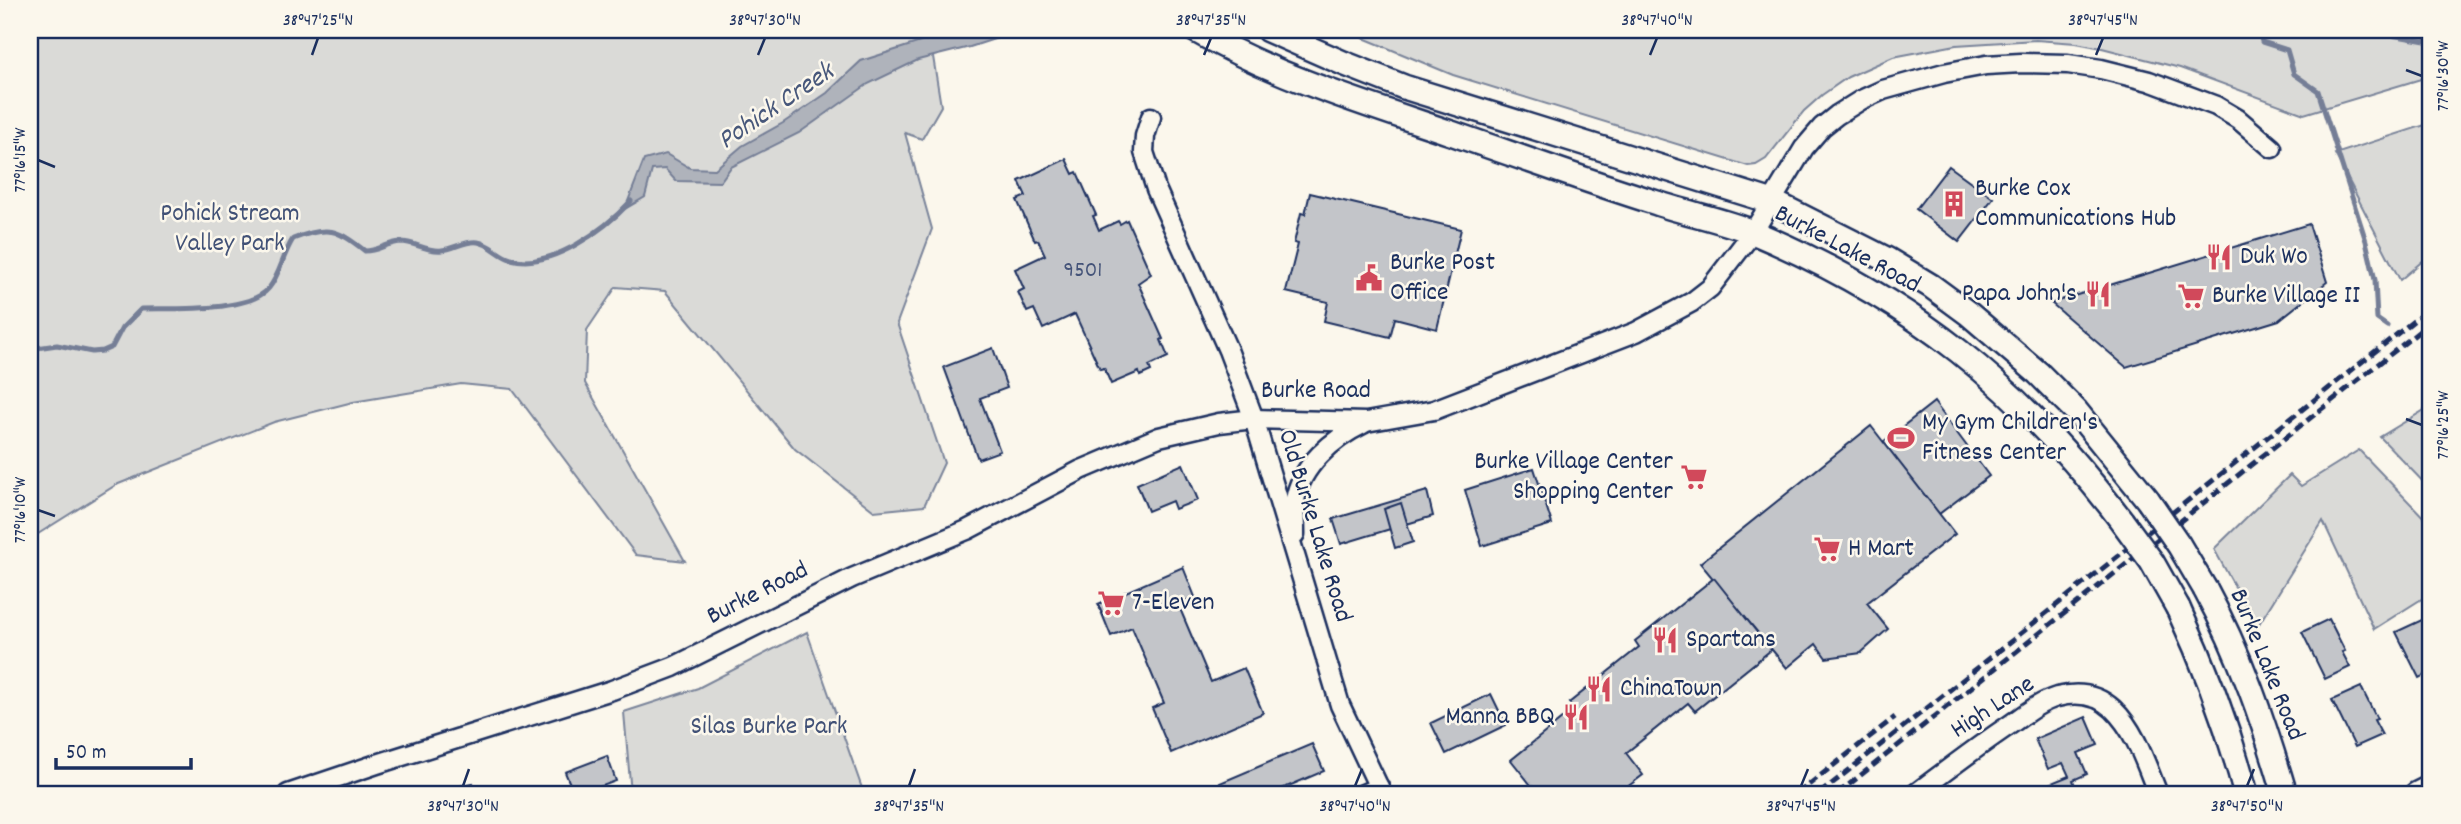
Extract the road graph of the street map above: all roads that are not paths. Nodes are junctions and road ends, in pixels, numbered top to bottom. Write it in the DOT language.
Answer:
graph roads {
  1 [pos="1195,30"];
  2 [pos="1268,30"];
  3 [pos="1151,117"];
  4 [pos="2272,148"];
  5 [pos="1773,202"];
  6 [pos="1753,232"];
  7 [pos="1254,419"];
  8 [pos="1366,422"];
  9 [pos="1295,552"];
  10 [pos="2431,787"];
  11 [pos="1375,792"];
  12 [pos="288,794"];
  13 [pos="1915,794"];
  14 [pos="2158,794"];
  15 [pos="2246,794"];
  16 [pos="2285,794"];
  17 [pos="2417,794"];
  1 -- 6 [label="main road, Burke Lake Road"];
  2 -- 5 [label="main road, Burke Lake Road"];
  3 -- 7 [label="street, Old Burke Lake Road"];
  4 -- 5 [label="street, Burke Road"];
  5 -- 6 [label="street, Burke Road"];
  5 -- 16 [label="main road, Burke Lake Road, bridge"];
  6 -- 8 [label="street, Burke Road"];
  6 -- 15 [label="main road, Burke Lake Road, bridge"];
  7 -- 8 [label="street, Burke Road"];
  7 -- 9 [label="street, Old Burke Lake Road"];
  7 -- 12 [label="street, Burke Road"];
  8 -- 9 [label="street"];
  9 -- 11 [label="street, Old Burke Lake Road"];
  10 -- 17 [label="main road"];
  13 -- 14 [label="street, High Lane"];
}
